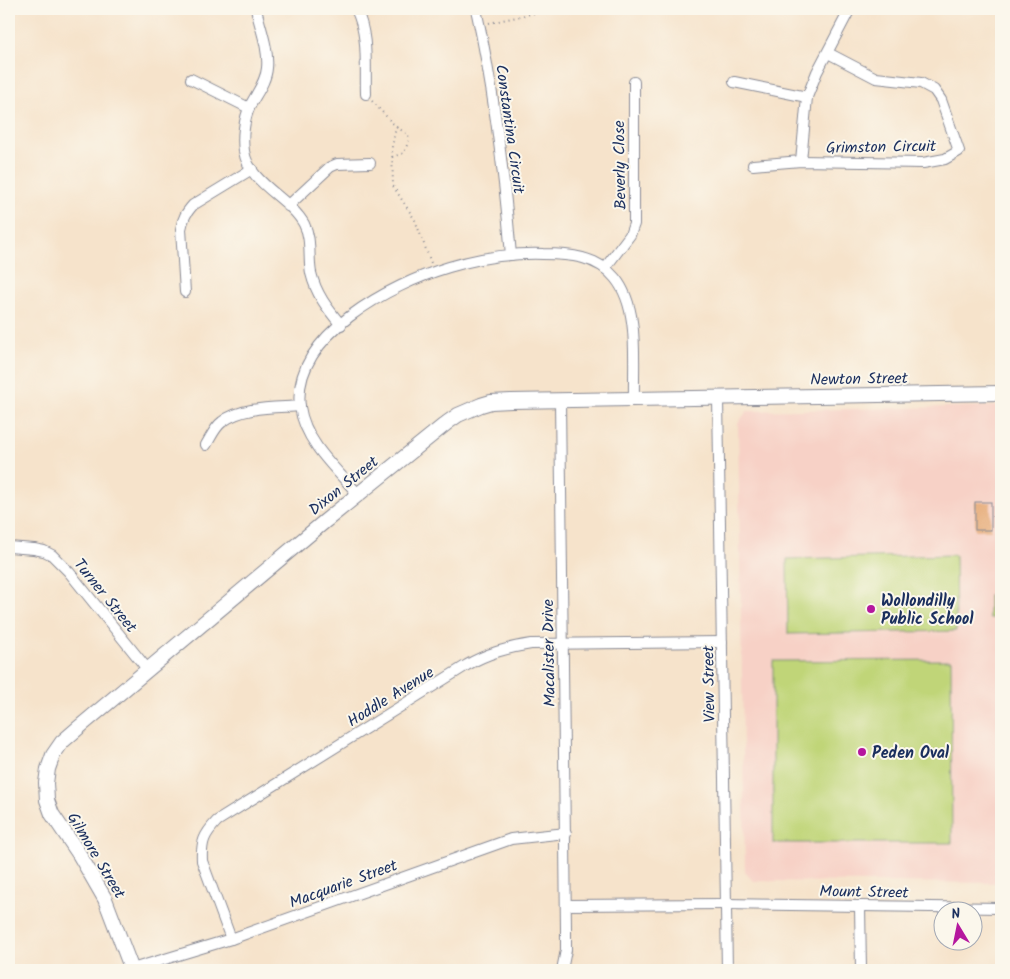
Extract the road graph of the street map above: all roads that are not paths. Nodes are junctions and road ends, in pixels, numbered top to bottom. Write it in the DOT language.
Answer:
graph roads {
  1 [pos="256,9"];
  2 [pos="356,9"];
  3 [pos="476,9"];
  4 [pos="850,9"];
  5 [pos="828,53"];
  6 [pos="191,79"];
  7 [pos="634,82"];
  8 [pos="734,82"];
  9 [pos="366,94"];
  10 [pos="807,97"];
  11 [pos="249,108"];
  12 [pos="801,162"];
  13 [pos="370,163"];
  14 [pos="753,165"];
  15 [pos="252,169"];
  16 [pos="288,206"];
  17 [pos="511,255"];
  18 [pos="605,268"];
  19 [pos="185,292"];
  20 [pos="341,325"];
  21 [pos="1001,393"];
  22 [pos="718,398"];
  23 [pos="634,399"];
  24 [pos="560,400"];
  25 [pos="300,406"];
  26 [pos="206,445"];
  27 [pos="358,494"];
  28 [pos="9,547"];
  29 [pos="722,642"];
  30 [pos="563,643"];
  31 [pos="148,670"];
  32 [pos="53,755"];
  33 [pos="566,833"];
  34 [pos="726,904"];
  35 [pos="566,905"];
  36 [pos="860,906"];
  37 [pos="1001,908"];
  38 [pos="231,939"];
  39 [pos="132,970"];
  40 [pos="562,970"];
  41 [pos="727,970"];
  42 [pos="861,970"];
  1 -- 11 [label="street"];
  2 -- 9 [label="street"];
  3 -- 17 [label="street, Constantina Circuit"];
  4 -- 5 [label="street"];
  5 -- 10 [label="street"];
  5 -- 12 [label="street, Grimston Circuit"];
  6 -- 11 [label="street"];
  7 -- 18 [label="street, Beverly Close"];
  8 -- 10 [label="street"];
  10 -- 12 [label="street"];
  11 -- 15 [label="street"];
  12 -- 14 [label="street"];
  13 -- 16 [label="street"];
  15 -- 16 [label="street"];
  15 -- 19 [label="street"];
  16 -- 20 [label="street"];
  17 -- 18 [label="street"];
  17 -- 20 [label="street"];
  18 -- 23 [label="street"];
  20 -- 25 [label="street"];
  21 -- 22 [label="street, Newton Street"];
  22 -- 23 [label="street, Dixon Street"];
  22 -- 29 [label="street, View Street"];
  23 -- 24 [label="street, Dixon Street"];
  24 -- 27 [label="street, Dixon Street"];
  24 -- 30 [label="street, Macalister Drive"];
  25 -- 26 [label="street"];
  25 -- 27 [label="street"];
  27 -- 31 [label="street, Dixon Street"];
  28 -- 31 [label="street, Turner Street"];
  29 -- 30 [label="street, Hoddle Avenue"];
  29 -- 34 [label="street, View Street"];
  30 -- 33 [label="street, Macalister Drive"];
  30 -- 38 [label="street, Hoddle Avenue"];
  31 -- 32 [label="street, Dixon Street"];
  32 -- 39 [label="street, Gilmore Street"];
  33 -- 35 [label="street, Macalister Drive"];
  33 -- 38 [label="street, Macquarie Street"];
  34 -- 35 [label="street, Mount Street"];
  34 -- 36 [label="street, Mount Street"];
  34 -- 41 [label="street, View Street"];
  35 -- 40 [label="street, Macalister Drive"];
  36 -- 37 [label="street, Mount Street"];
  36 -- 42 [label="street"];
  38 -- 39 [label="street, Macquarie Street"];
}
